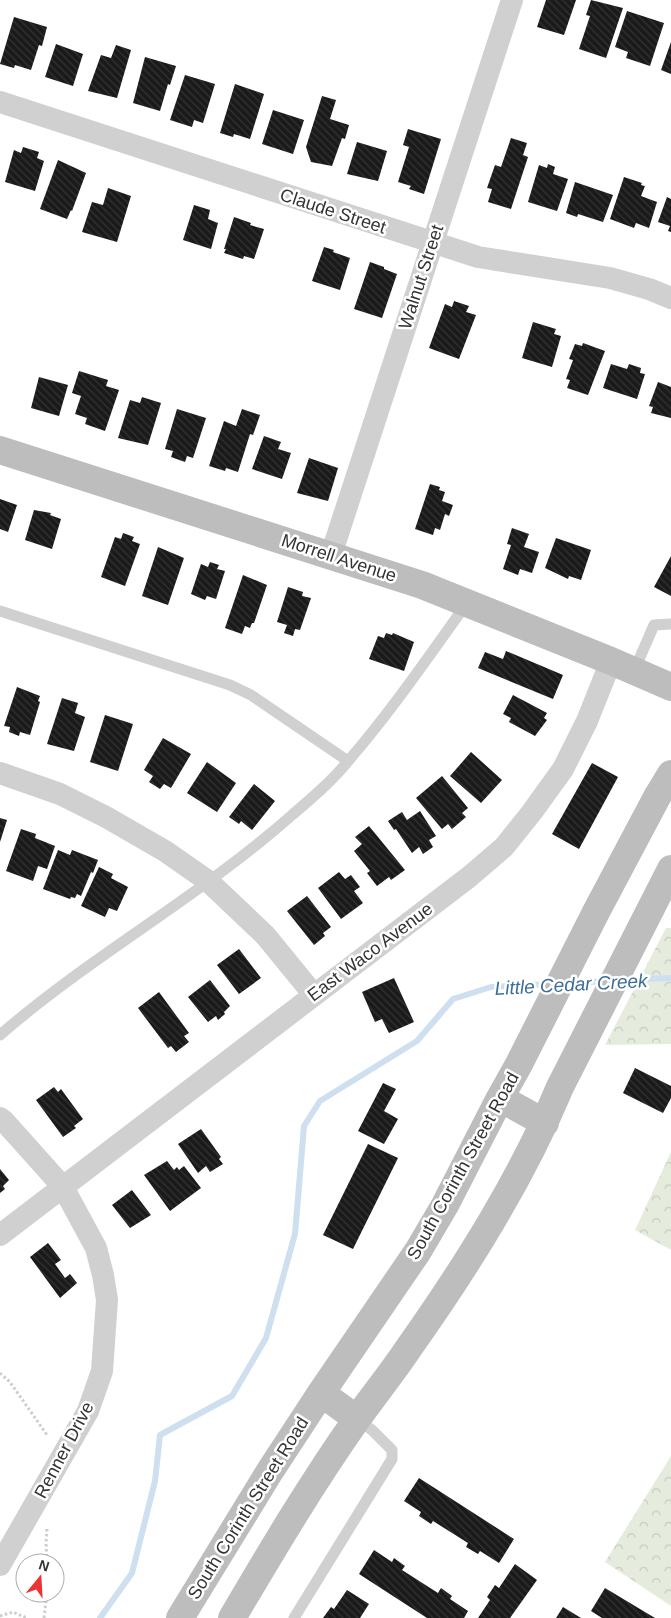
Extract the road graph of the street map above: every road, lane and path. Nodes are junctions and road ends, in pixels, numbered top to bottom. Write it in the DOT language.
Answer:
graph roads {
  1 [pos="512,0"];
  2 [pos="0,102"];
  3 [pos="432,243"];
  4 [pos="671,298"];
  5 [pos="0,450"];
  6 [pos="331,555"];
  7 [pos="467,603"];
  8 [pos="0,611"];
  9 [pos="671,624"];
  10 [pos="622,666"];
  11 [pos="671,687"];
  12 [pos="348,761"];
  13 [pos="0,773"];
  14 [pos="671,774"];
  15 [pos="671,869"];
  16 [pos="208,881"];
  17 [pos="314,995"];
  18 [pos="0,1036"];
  19 [pos="500,1098"];
  20 [pos="0,1118"];
  21 [pos="545,1123"];
  22 [pos="63,1187"];
  23 [pos="0,1235"];
  24 [pos="0,1373"];
  25 [pos="321,1393"];
  26 [pos="357,1419"];
  27 [pos="47,1435"];
  28 [pos="0,1565"];
  29 [pos="46,1603"];
  30 [pos="0,1616"];
  31 [pos="27,1618"];
  32 [pos="44,1618"];
  33 [pos="180,1618"];
  34 [pos="232,1618"];
  35 [pos="294,1618"];
  1 -- 3 [label="street, Walnut Street"];
  2 -- 3 [label="street, Claude Street"];
  3 -- 4 [label="street, Claude Street"];
  3 -- 6 [label="street, Walnut Street"];
  5 -- 6 [label="main road, Morrell Avenue"];
  6 -- 7 [label="main road, Morrell Avenue"];
  7 -- 10 [label="main road, Morrell Avenue"];
  7 -- 12 [label="lane"];
  8 -- 12 [label="lane"];
  9 -- 10 [label="lane"];
  10 -- 11 [label="main road, Morrell Avenue"];
  10 -- 17 [label="street, East Waco Avenue"];
  12 -- 16 [label="lane"];
  13 -- 16 [label="street"];
  14 -- 19 [label="main road, South Corinth Street Road"];
  15 -- 21 [label="main road"];
  16 -- 17 [label="street"];
  16 -- 18 [label="lane"];
  17 -- 22 [label="street, East Waco Avenue"];
  19 -- 21 [label="main road"];
  19 -- 25 [label="main road, South Corinth Street Road"];
  20 -- 22 [label="street, Renner Drive"];
  21 -- 26 [label="main road"];
  22 -- 23 [label="street, East Waco Avenue"];
  22 -- 28 [label="street, Renner Drive"];
  24 -- 27 [label="path"];
  25 -- 26 [label="main road"];
  25 -- 33 [label="main road, South Corinth Street Road"];
  26 -- 34 [label="main road"];
  26 -- 35 [label="lane"];
  29 -- 32 [label="path"];
  30 -- 31 [label="path"];
}
